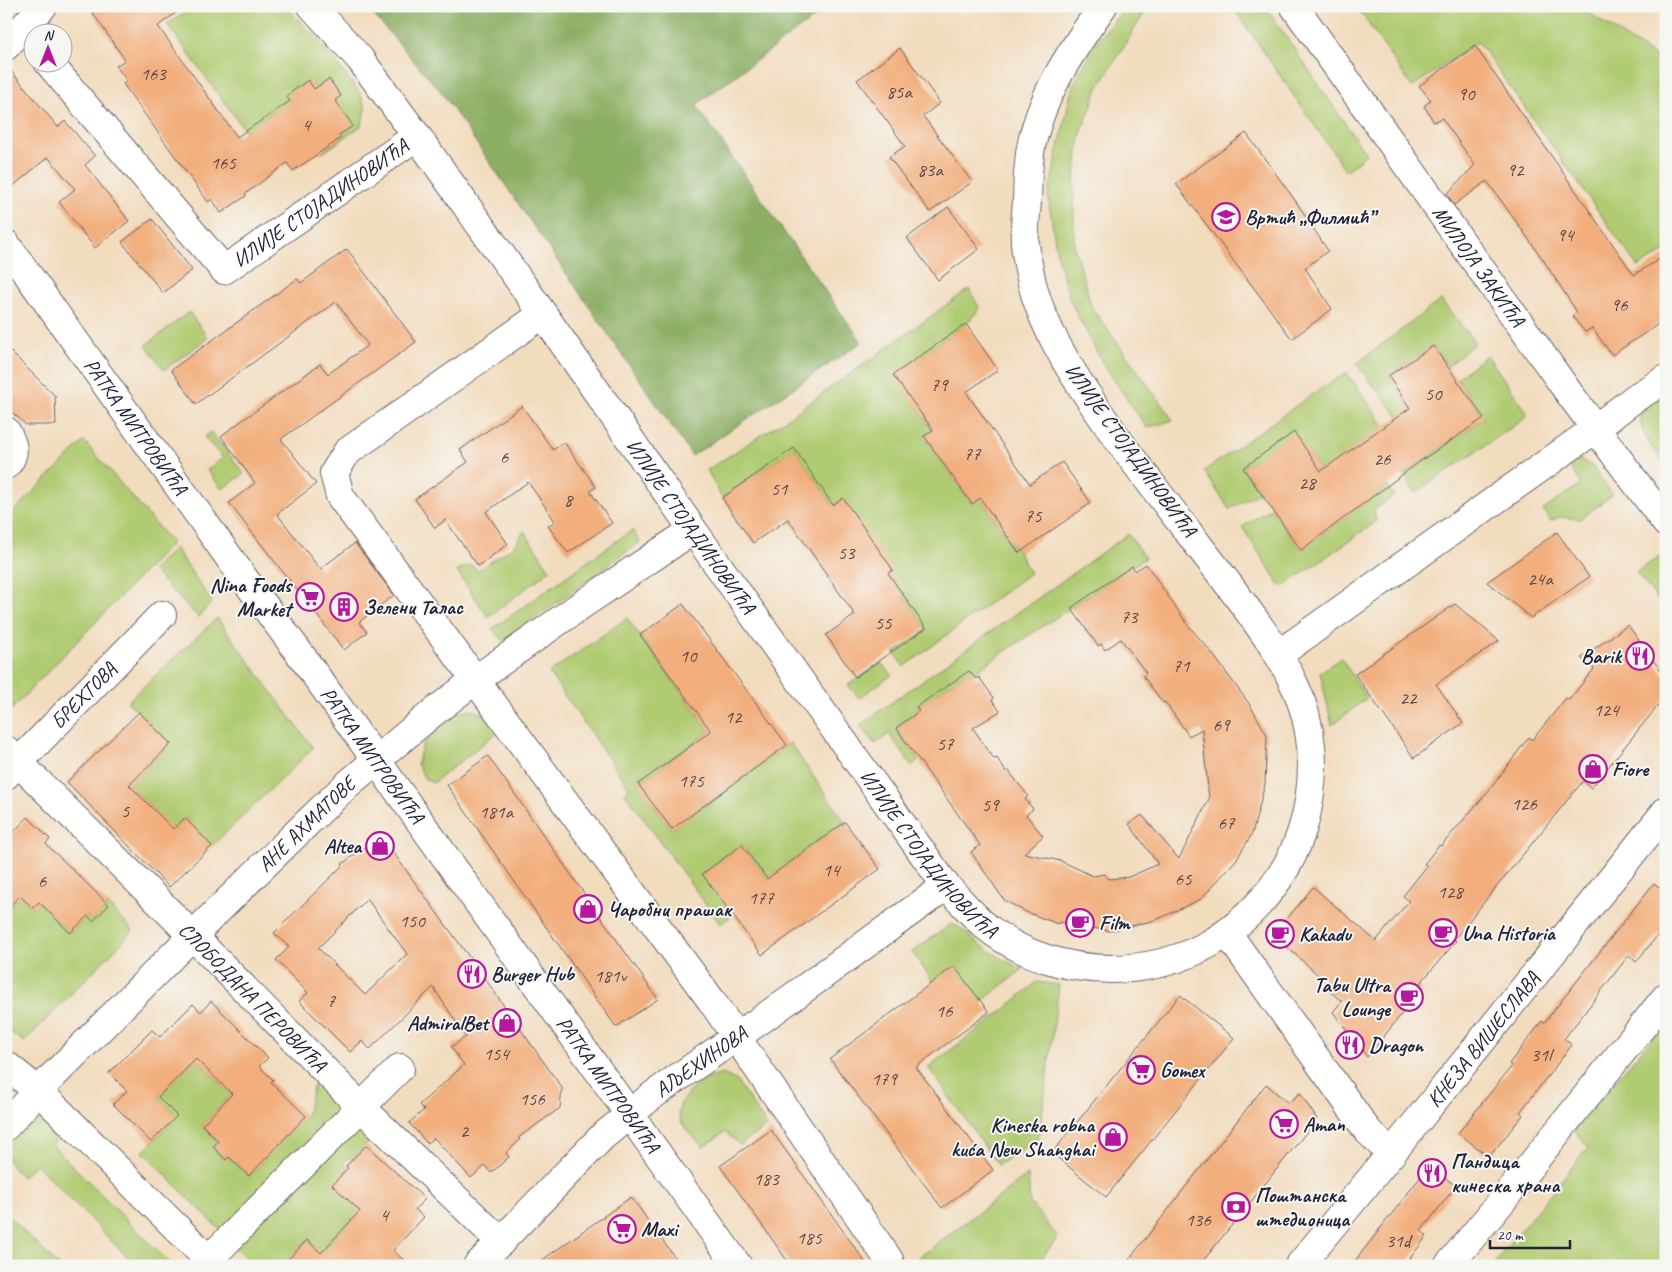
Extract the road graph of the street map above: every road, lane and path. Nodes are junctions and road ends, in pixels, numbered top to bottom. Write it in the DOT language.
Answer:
graph roads {
  1 [pos="43,6"];
  2 [pos="312,6"];
  3 [pos="1103,6"];
  4 [pos="1294,6"];
  5 [pos="20,40"];
  6 [pos="56,72"];
  7 [pos="417,136"];
  8 [pos="6,244"];
  9 [pos="543,314"];
  10 [pos="1666,379"];
  11 [pos="1595,429"];
  12 [pos="6,431"];
  13 [pos="6,465"];
  14 [pos="1666,523"];
  15 [pos="693,530"];
  16 [pos="162,615"];
  17 [pos="1279,654"];
  18 [pos="475,680"];
  19 [pos="376,761"];
  20 [pos="10,763"];
  21 [pos="1666,811"];
  22 [pos="946,886"];
  23 [pos="1228,934"];
  24 [pos="193,936"];
  25 [pos="1666,997"];
  26 [pos="735,1037"];
  27 [pos="6,1065"];
  28 [pos="400,1068"];
  29 [pos="38,1091"];
  30 [pos="361,1107"];
  31 [pos="630,1114"];
  32 [pos="6,1126"];
  33 [pos="1391,1154"];
  34 [pos="501,1242"];
  35 [pos="889,1260"];
  36 [pos="212,1262"];
  37 [pos="477,1266"];
  38 [pos="738,1266"];
  39 [pos="1299,1266"];
  40 [pos="1448,1266"];
  1 -- 5 [label="street"];
  2 -- 7 [label="street, ИЛИЈЕ СТОЈАДИНОВИЋА"];
  3 -- 17 [label="street, ИЛИЈЕ СТОЈАДИНОВИЋА"];
  4 -- 11 [label="street, МИЛОЈА ЗАКИЋА"];
  6 -- 7 [label="street, ИЛИЈЕ СТОЈАДИНОВИЋА"];
  7 -- 9 [label="street, ИЛИЈЕ СТОЈАДИНОВИЋА"];
  8 -- 19 [label="street, РАТКА МИТРОВИЋА"];
  9 -- 15 [label="street, ИЛИЈЕ СТОЈАДИНОВИЋА"];
  9 -- 18 [label="street"];
  10 -- 11 [label="street"];
  11 -- 14 [label="street, МИЛОЈА ЗАКИЋА"];
  11 -- 17 [label="street"];
  12 -- 13 [label="street"];
  15 -- 18 [label="street, АНЕ АХМАТОВЕ"];
  15 -- 22 [label="street, ИЛИЈЕ СТОЈАДИНОВИЋА"];
  16 -- 20 [label="street, БРЕХТОВА"];
  17 -- 23 [label="street, ИЛИЈЕ СТОЈАДИНОВИЋА"];
  18 -- 19 [label="street, АНЕ АХМАТОВЕ"];
  18 -- 26 [label="street"];
  19 -- 24 [label="street, АНЕ АХМАТОВЕ"];
  19 -- 31 [label="street, РАТКА МИТРОВИЋА"];
  20 -- 24 [label="street, СЛОБОДАНА ПЕРОВИЋА"];
  21 -- 33 [label="street, КНЕЗА ВИШЕСЛАВА"];
  22 -- 23 [label="street, ИЛИЈЕ СТОЈАДИНОВИЋА"];
  22 -- 26 [label="street, АЉЕХИНОВА"];
  23 -- 33 [label="street"];
  24 -- 29 [label="street, АНЕ АХМАТОВЕ"];
  24 -- 30 [label="street, СЛОБОДАНА ПЕРОВИЋА"];
  25 -- 40 [label="street"];
  26 -- 31 [label="street, АЉЕХИНОВА"];
  26 -- 35 [label="street"];
  27 -- 29 [label="street"];
  28 -- 30 [label="street"];
  29 -- 32 [label="street, АНЕ АХМАТОВЕ"];
  29 -- 36 [label="street"];
  30 -- 34 [label="street, СЛОБОДАНА ПЕРОВИЋА"];
  30 -- 36 [label="street"];
  31 -- 34 [label="street, АЉЕХИНОВА"];
  31 -- 38 [label="street, РАТКА МИТРОВИЋА"];
  33 -- 39 [label="street, КНЕЗА ВИШЕСЛАВА"];
  34 -- 37 [label="street, АЉЕХИНОВА"];
}
